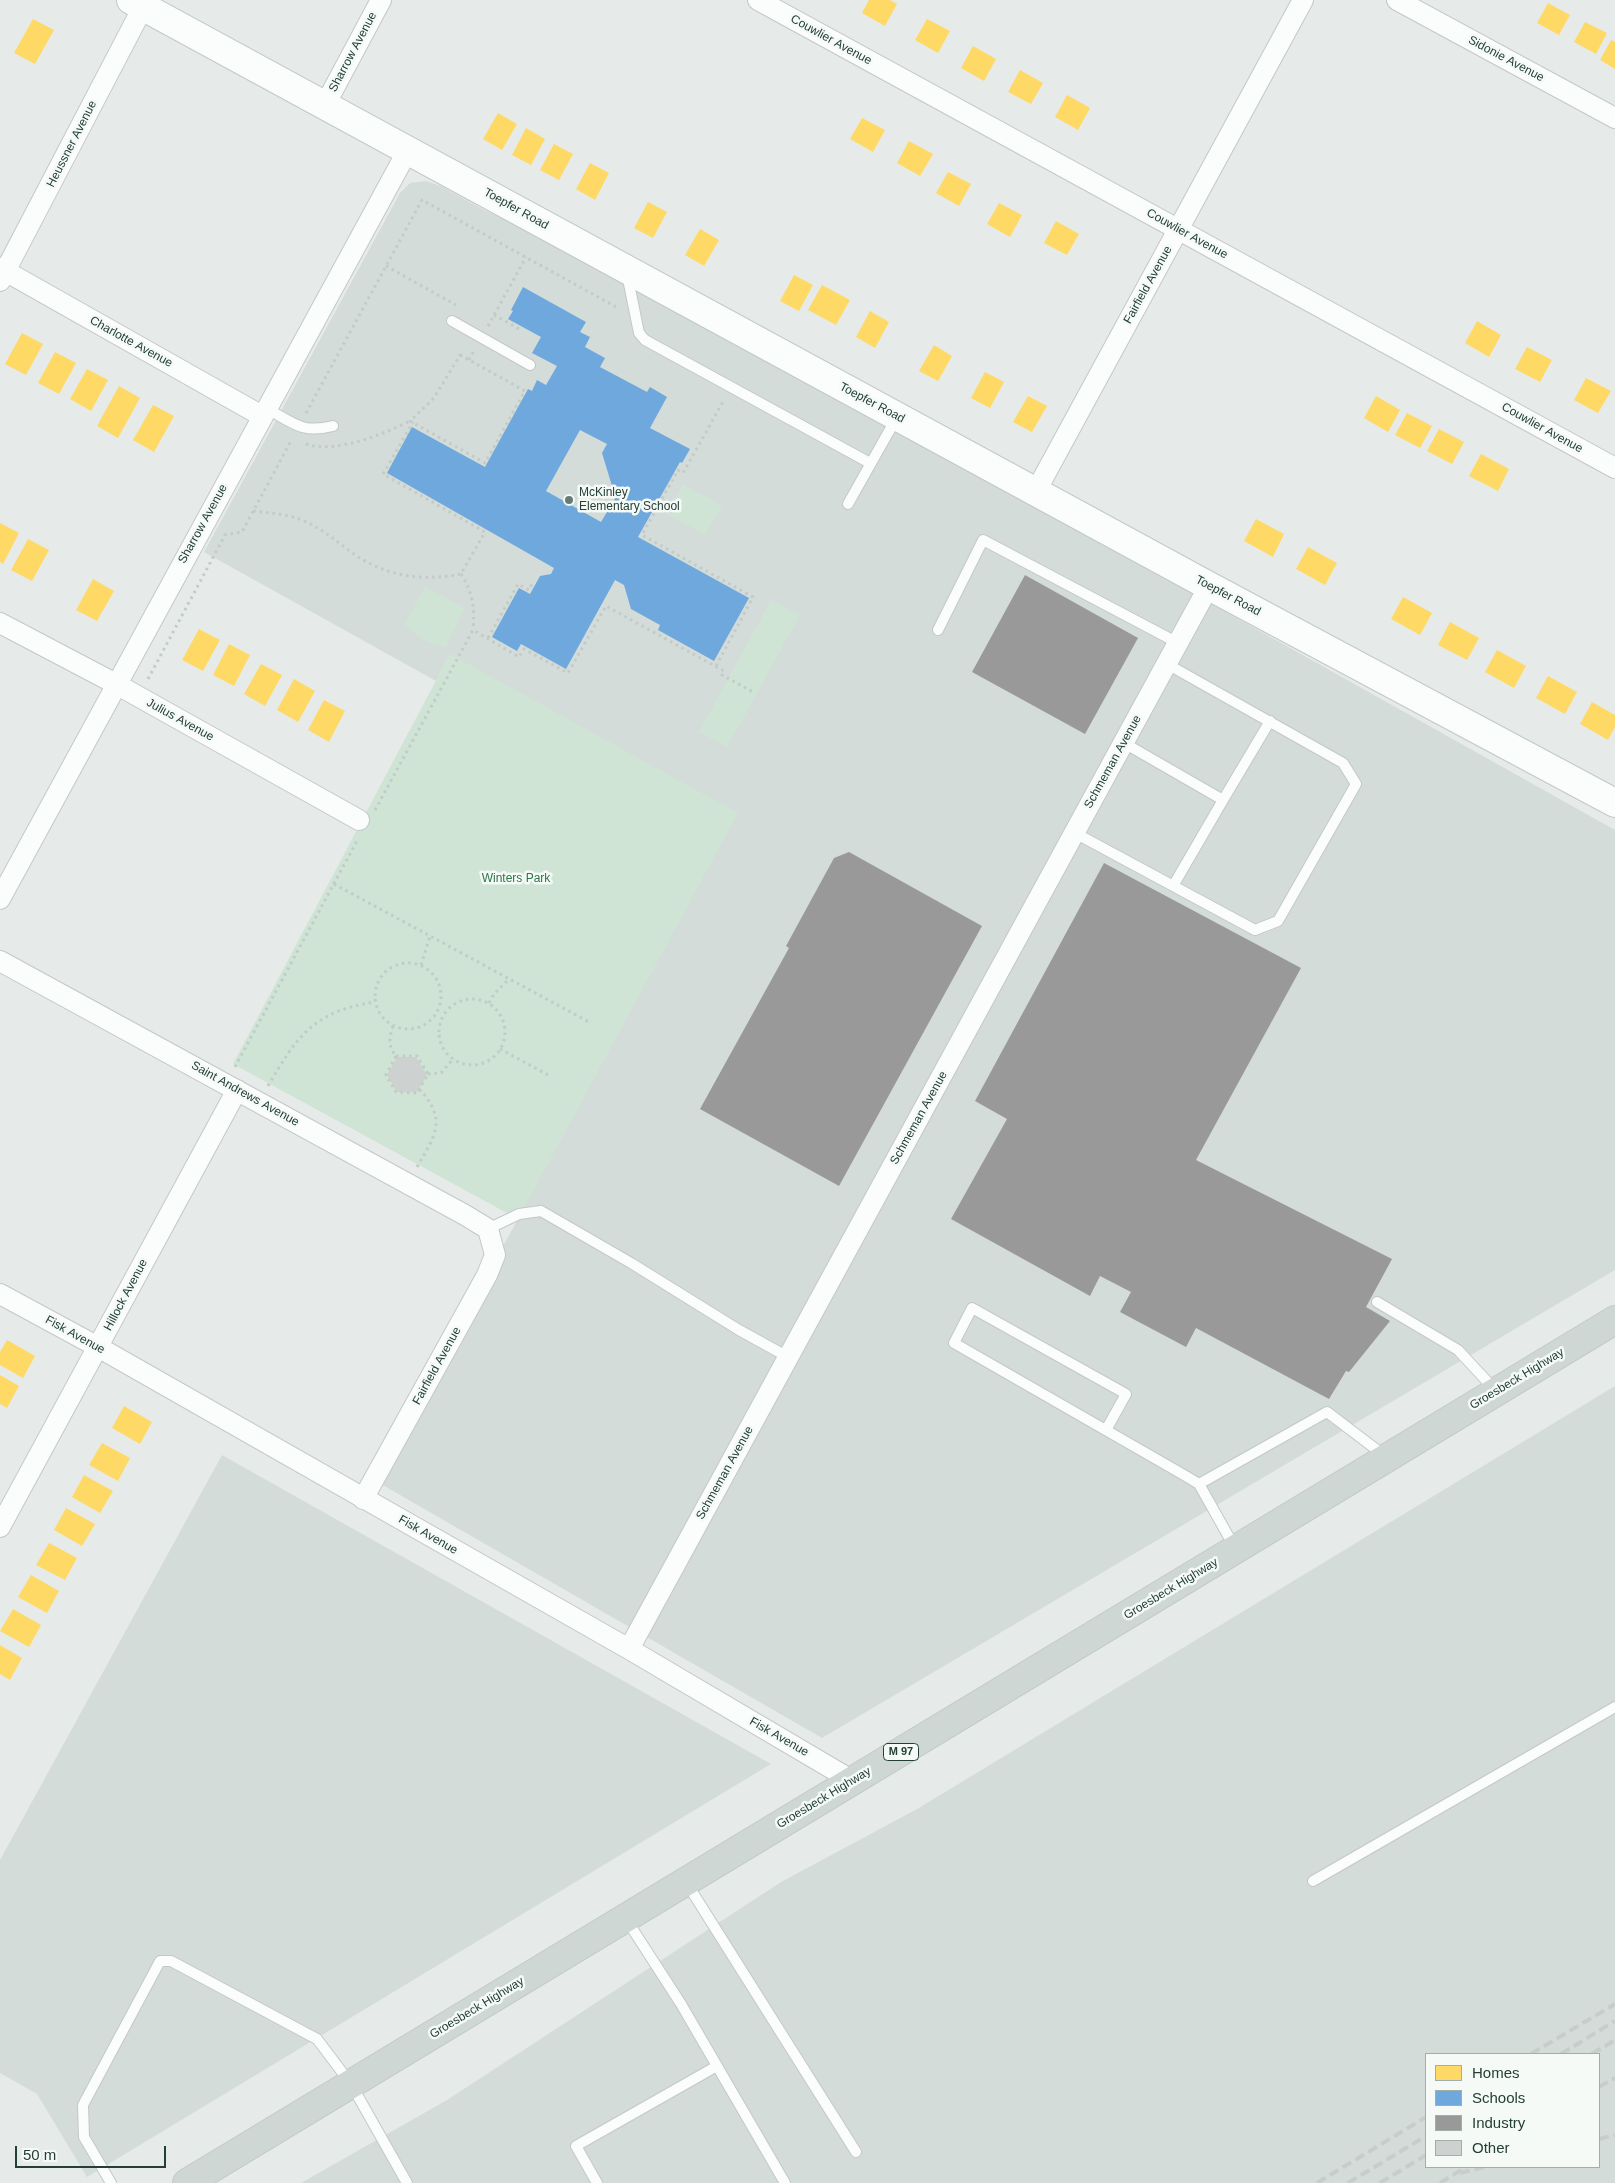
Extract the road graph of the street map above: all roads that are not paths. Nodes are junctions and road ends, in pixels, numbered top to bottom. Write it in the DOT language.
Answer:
graph roads {
  1 [pos="381,0"];
  2 [pos="758,0"];
  3 [pos="1303,0"];
  4 [pos="1397,0"];
  5 [pos="137,3"];
  6 [pos="325,104"];
  7 [pos="1615,118"];
  8 [pos="408,150"];
  9 [pos="1179,229"];
  10 [pos="626,269"];
  11 [pos="2,273"];
  12 [pos="452,321"];
  13 [pos="530,365"];
  14 [pos="264,412"];
  15 [pos="897,416"];
  16 [pos="333,426"];
  17 [pos="870,463"];
  18 [pos="1615,468"];
  19 [pos="1036,491"];
  20 [pos="848,504"];
  21 [pos="1210,586"];
  22 [pos="0,623"];
  23 [pos="938,630"];
  24 [pos="1178,643"];
  25 [pos="1167,664"];
  26 [pos="116,684"];
  27 [pos="1270,721"];
  28 [pos="1124,743"];
  29 [pos="1223,800"];
  30 [pos="1615,803"];
  31 [pos="365,822"];
  32 [pos="1075,833"];
  33 [pos="1173,886"];
  34 [pos="0,899"];
  35 [pos="0,962"];
  36 [pos="238,1090"];
  37 [pos="488,1230"];
  38 [pos="0,1294"];
  39 [pos="1377,1302"];
  40 [pos="1615,1320"];
  41 [pos="98,1348"];
  42 [pos="788,1357"];
  43 [pos="1496,1392"];
  44 [pos="1106,1430"];
  45 [pos="1387,1458"];
  46 [pos="1199,1484"];
  47 [pos="363,1499"];
  48 [pos="0,1528"];
  49 [pos="1236,1549"];
  50 [pos="629,1649"];
  51 [pos="1615,1707"];
  52 [pos="853,1781"];
  53 [pos="1313,1881"];
  54 [pos="686,1882"];
  55 [pos="626,1918"];
  56 [pos="717,2066"];
  57 [pos="351,2084"];
  58 [pos="856,2152"];
  59 [pos="111,2183"];
  60 [pos="187,2183"];
  61 [pos="407,2183"];
  62 [pos="597,2183"];
  63 [pos="785,2183"];
  1 -- 6 [label="street, Sharrow Avenue"];
  2 -- 9 [label="street, Couwlier Avenue"];
  3 -- 9 [label="street, Fairfield Avenue"];
  4 -- 7 [label="street, Sidonie Avenue"];
  5 -- 6 [label="street, Toepfer Road"];
  5 -- 11 [label="street, Heussner Avenue"];
  6 -- 8 [label="street, Toepfer Road"];
  8 -- 10 [label="street, Toepfer Road"];
  8 -- 14 [label="street, Sharrow Avenue"];
  9 -- 18 [label="street, Couwlier Avenue"];
  9 -- 19 [label="street, Fairfield Avenue"];
  10 -- 15 [label="street, Toepfer Road"];
  10 -- 17 [label="lane"];
  11 -- 14 [label="street, Charlotte Avenue"];
  12 -- 13 [label="lane"];
  14 -- 16 [label="lane"];
  14 -- 26 [label="street, Sharrow Avenue"];
  15 -- 17 [label="lane"];
  15 -- 19 [label="street, Toepfer Road"];
  17 -- 20 [label="lane"];
  19 -- 21 [label="street, Toepfer Road"];
  21 -- 24 [label="street, Schmeman Avenue"];
  21 -- 30 [label="street, Toepfer Road"];
  22 -- 26 [label="street, Julius Avenue"];
  23 -- 24 [label="lane"];
  24 -- 25 [label="street, Schmeman Avenue"];
  25 -- 27 [label="lane"];
  25 -- 28 [label="street, Schmeman Avenue"];
  26 -- 31 [label="street, Julius Avenue"];
  26 -- 34 [label="street, Sharrow Avenue"];
  27 -- 29 [label="lane"];
  27 -- 33 [label="lane"];
  28 -- 29 [label="lane"];
  28 -- 32 [label="street, Schmeman Avenue"];
  29 -- 33 [label="lane"];
  32 -- 33 [label="lane"];
  32 -- 42 [label="street, Schmeman Avenue"];
  35 -- 36 [label="street, Saint Andrews Avenue"];
  36 -- 37 [label="street, Saint Andrews Avenue"];
  36 -- 41 [label="street, Hillock Avenue"];
  37 -- 42 [label="lane"];
  37 -- 47 [label="street, Fairfield Avenue"];
  38 -- 41 [label="street, Fisk Avenue"];
  39 -- 43 [label="lane"];
  40 -- 43 [label="main road, Groesbeck Highway / M 97"];
  41 -- 47 [label="street, Fisk Avenue"];
  41 -- 48 [label="street, Hillock Avenue"];
  42 -- 50 [label="street, Schmeman Avenue"];
  43 -- 45 [label="main road, Groesbeck Highway / M 97"];
  44 -- 44 [label="lane"];
  44 -- 46 [label="lane"];
  45 -- 46 [label="lane"];
  45 -- 49 [label="main road, Groesbeck Highway / M 97"];
  46 -- 49 [label="lane"];
  47 -- 50 [label="street, Fisk Avenue"];
  49 -- 52 [label="main road, Groesbeck Highway / M 97"];
  50 -- 52 [label="street, Fisk Avenue"];
  51 -- 53 [label="lane"];
  52 -- 54 [label="main road, Groesbeck Highway / M 97"];
  54 -- 55 [label="main road, Groesbeck Highway / M 97"];
  54 -- 58 [label="lane"];
  55 -- 56 [label="lane"];
  55 -- 57 [label="main road, Groesbeck Highway / M 97"];
  56 -- 62 [label="lane"];
  56 -- 63 [label="lane"];
  57 -- 59 [label="lane"];
  57 -- 60 [label="main road, Groesbeck Highway / M 97"];
  57 -- 61 [label="lane"];
}
